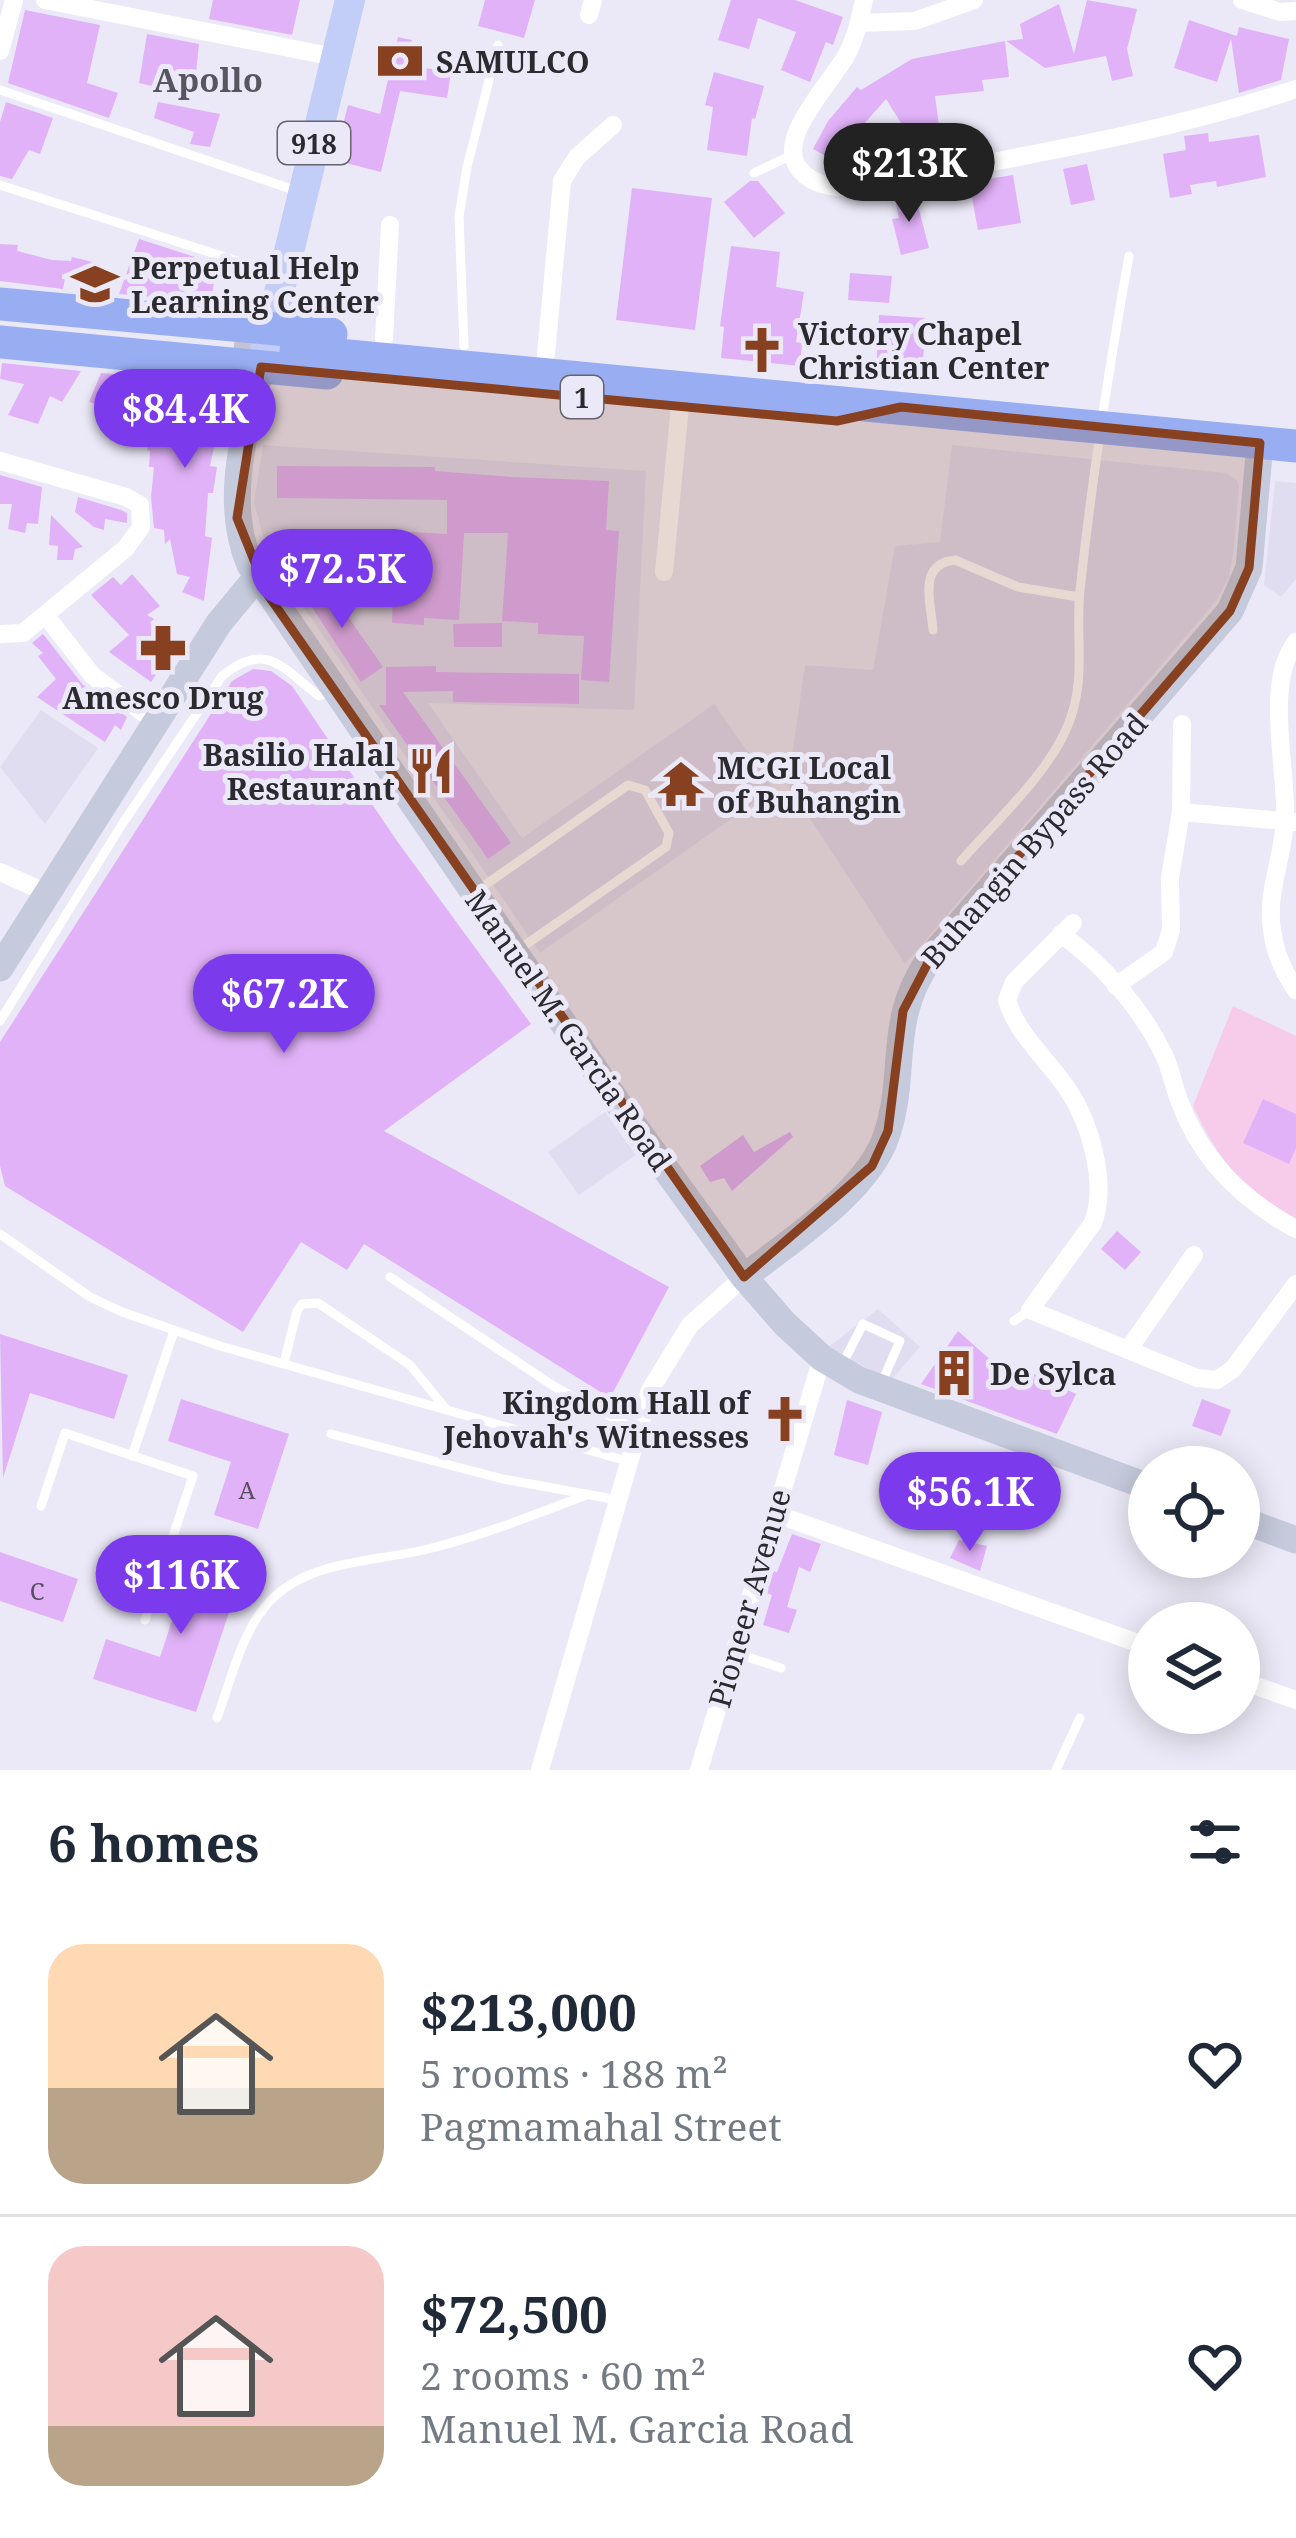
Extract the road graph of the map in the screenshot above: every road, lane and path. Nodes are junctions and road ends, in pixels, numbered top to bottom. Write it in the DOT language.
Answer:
graph roads {
  1 [pos="14,0"];
  2 [pos="45,0"];
  3 [pos="350,0"];
  4 [pos="864,0"];
  5 [pos="974,0"];
  6 [pos="1242,0"];
  7 [pos="1296,11"];
  8 [pos="859,23"];
  9 [pos="498,45"];
  10 [pos="0,51"];
  11 [pos="335,57"];
  12 [pos="1296,89"];
  13 [pos="0,90"];
  14 [pos="613,125"];
  15 [pos="792,155"];
  16 [pos="754,173"];
  17 [pos="0,185"];
  18 [pos="302,193"];
  19 [pos="390,225"];
  20 [pos="1129,256"];
  21 [pos="283,276"];
  22 [pos="0,304"];
  23 [pos="0,323"];
  24 [pos="384,339"];
  25 [pos="0,343"];
  26 [pos="464,346"];
  27 [pos="265,348"];
  28 [pos="546,354"];
  29 [pos="680,406"];
  30 [pos="901,407"];
  31 [pos="1099,426"];
  32 [pos="1260,442"];
  33 [pos="1296,446"];
  34 [pos="0,461"];
  35 [pos="664,572"];
  36 [pos="256,577"];
  37 [pos="1079,597"];
  38 [pos="46,616"];
  39 [pos="933,630"];
  40 [pos="0,634"];
  41 [pos="1296,642"];
  42 [pos="196,685"];
  43 [pos="334,692"];
  44 [pos="156,722"];
  45 [pos="1182,724"];
  46 [pos="1181,812"];
  47 [pos="1291,821"];
  48 [pos="961,861"];
  49 [pos="0,872"];
  50 [pos="47,893"];
  51 [pos="474,893"];
  52 [pos="514,952"];
  53 [pos="17,958"];
  54 [pos="1116,986"];
  55 [pos="1296,990"];
  56 [pos="0,1021"];
  57 [pos="1296,1229"];
  58 [pos="0,1234"];
  59 [pos="1194,1255"];
  60 [pos="390,1277"];
  61 [pos="744,1277"];
  62 [pos="1296,1284"];
  63 [pos="174,1331"];
  64 [pos="1128,1350"];
  65 [pos="284,1363"];
  66 [pos="830,1364"];
  67 [pos="879,1388"];
  68 [pos="446,1409"];
  69 [pos="635,1430"];
  70 [pos="331,1433"];
  71 [pos="132,1456"];
  72 [pos="627,1461"];
  73 [pos="1128,1479"];
  74 [pos="589,1494"];
  75 [pos="618,1500"];
  76 [pos="40,1506"];
  77 [pos="773,1514"];
  78 [pos="1260,1527"];
  79 [pos="1296,1540"];
  80 [pos="145,1621"];
  81 [pos="1128,1641"];
  82 [pos="732,1652"];
  83 [pos="781,1668"];
  84 [pos="1260,1687"];
  85 [pos="1296,1700"];
  86 [pos="217,1718"];
  87 [pos="1080,1718"];
  88 [pos="540,1770"];
  89 [pos="699,1770"];
  90 [pos="1056,1770"];
  1 -- 10 [label="street"];
  2 -- 11 [label="street"];
  3 -- 11 [label="main road, 918"];
  4 -- 8 [label="street"];
  5 -- 8 [label="street"];
  6 -- 7 [label="street"];
  8 -- 15 [label="street"];
  9 -- 26 [label="lane"];
  11 -- 18 [label="main road, 918"];
  12 -- 15 [label="street"];
  13 -- 18 [label="lane"];
  14 -- 28 [label="street"];
  15 -- 16 [label="lane"];
  17 -- 21 [label="lane"];
  18 -- 21 [label="main road, 918"];
  19 -- 24 [label="street"];
  20 -- 31 [label="lane"];
  21 -- 27 [label="main road, 918"];
  22 -- 27 [label="highway, 1"];
  23 -- 27 [label="highway, 1"];
  24 -- 26 [label="highway, 1"];
  24 -- 27 [label="highway, 1"];
  25 -- 27 [label="highway, 1"];
  26 -- 28 [label="highway, 1"];
  27 -- 29 [label="highway, 1"];
  27 -- 30 [label="highway, 1"];
  27 -- 36 [label="main road, Manuel M. Garcia Road"];
  28 -- 30 [label="highway, 1"];
  29 -- 30 [label="highway, 1"];
  29 -- 35 [label="street"];
  30 -- 31 [label="highway, 1"];
  31 -- 32 [label="highway, 1"];
  31 -- 37 [label="lane"];
  32 -- 33 [label="highway, 1"];
  32 -- 61 [label="main road, Buhangin Bypass Road"];
  34 -- 38 [label="street"];
  36 -- 42 [label="main road"];
  36 -- 43 [label="main road, Manuel M. Garcia Road"];
  37 -- 39 [label="lane"];
  37 -- 48 [label="lane"];
  38 -- 40 [label="street"];
  38 -- 44 [label="street"];
  41 -- 47 [label="street"];
  42 -- 43 [label="lane"];
  42 -- 44 [label="main road"];
  42 -- 53 [label="lane"];
  43 -- 51 [label="main road, Manuel M. Garcia Road"];
  44 -- 50 [label="main road"];
  45 -- 46 [label="street"];
  46 -- 47 [label="street"];
  46 -- 54 [label="street"];
  47 -- 55 [label="street"];
  49 -- 50 [label="street"];
  50 -- 53 [label="main road"];
  51 -- 52 [label="main road, Manuel M. Garcia Road"];
  51 -- 52 [label="lane"];
  52 -- 61 [label="main road, Manuel M. Garcia Road"];
  53 -- 56 [label="lane"];
  54 -- 57 [label="street"];
  54 -- 64 [label="street"];
  58 -- 63 [label="lane"];
  59 -- 64 [label="street"];
  60 -- 69 [label="lane"];
  61 -- 66 [label="main road, Manuel M. Garcia Road"];
  61 -- 69 [label="street"];
  62 -- 64 [label="street"];
  63 -- 65 [label="lane"];
  63 -- 71 [label="lane"];
  65 -- 68 [label="lane"];
  65 -- 68 [label="lane"];
  66 -- 67 [label="main road, Manuel M. Garcia Road"];
  66 -- 67 [label="lane"];
  66 -- 77 [label="street, Pioneer Avenue"];
  67 -- 73 [label="main road, Manuel M. Garcia Road"];
  68 -- 72 [label="lane"];
  69 -- 72 [label="street"];
  70 -- 74 [label="lane"];
  71 -- 76 [label="lane"];
  71 -- 80 [label="lane"];
  72 -- 75 [label="street"];
  74 -- 75 [label="lane"];
  74 -- 86 [label="lane"];
  75 -- 88 [label="street"];
  77 -- 81 [label="street"];
  77 -- 82 [label="street, Pioneer Avenue"];
  78 -- 79 [label="main road"];
  82 -- 83 [label="lane"];
  82 -- 89 [label="street, Pioneer Avenue"];
  84 -- 85 [label="street"];
  87 -- 90 [label="lane"];
}
